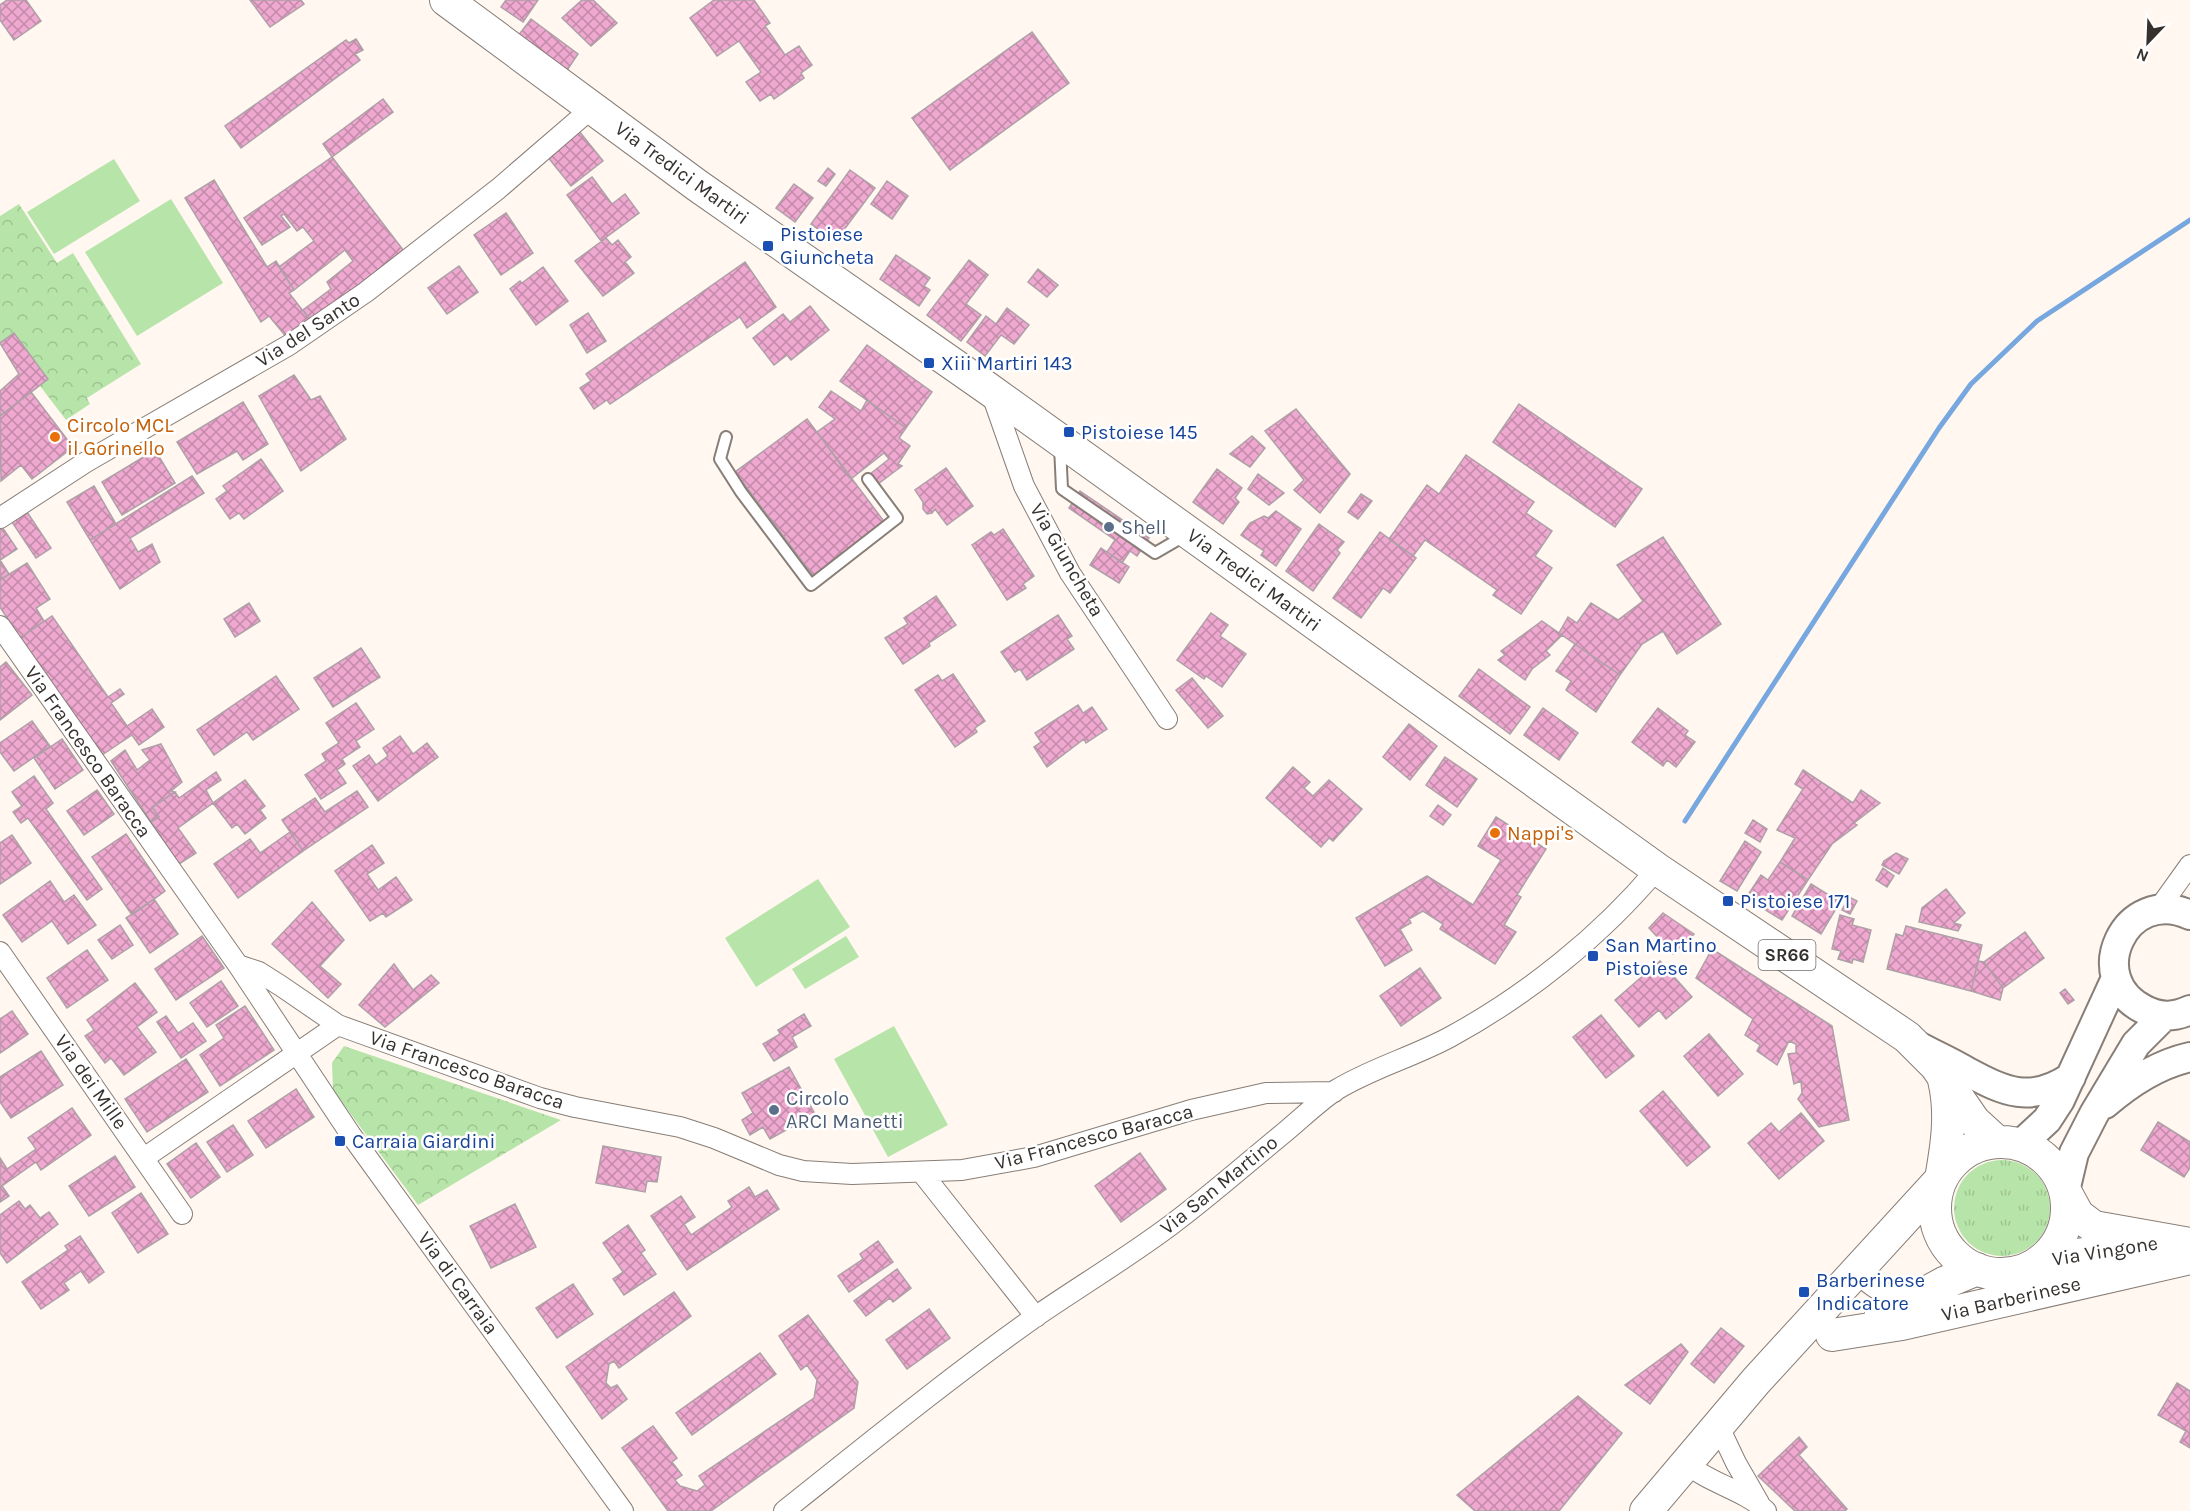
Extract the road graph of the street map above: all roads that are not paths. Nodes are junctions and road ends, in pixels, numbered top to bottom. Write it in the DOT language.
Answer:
graph roads {
  1 [pos="446,0"];
  2 [pos="592,108"];
  3 [pos="990,390"];
  4 [pos="726,437"];
  5 [pos="868,479"];
  6 [pos="0,518"];
  7 [pos="0,626"];
  8 [pos="1167,719"];
  9 [pos="2190,865"];
  10 [pos="1657,869"];
  11 [pos="2157,911"];
  12 [pos="2190,915"];
  13 [pos="0,952"];
  14 [pos="238,965"];
  15 [pos="2116,978"];
  16 [pos="2177,1013"];
  17 [pos="338,1025"];
  18 [pos="1915,1044"];
  19 [pos="297,1052"];
  20 [pos="2190,1057"];
  21 [pos="1943,1076"];
  22 [pos="2071,1077"];
  23 [pos="1334,1092"];
  24 [pos="2094,1114"];
  25 [pos="2009,1143"];
  26 [pos="144,1158"];
  27 [pos="922,1173"];
  28 [pos="1941,1179"];
  29 [pos="2065,1191"];
  30 [pos="182,1214"];
  31 [pos="2183,1248"];
  32 [pos="2040,1261"];
  33 [pos="1977,1269"];
  34 [pos="1857,1272"];
  35 [pos="1911,1302"];
  36 [pos="1036,1317"];
  37 [pos="1832,1335"];
  38 [pos="1776,1358"];
  39 [pos="1718,1425"];
  40 [pos="1686,1463"];
  41 [pos="1763,1508"];
  42 [pos="623,1511"];
  43 [pos="784,1511"];
  44 [pos="1646,1511"];
  1 -- 2 [label="main road, Via Tredici Martiri / SR66"];
  2 -- 3 [label="main road, Via Tredici Martiri / SR66"];
  2 -- 6 [label="street, Via del Santo"];
  3 -- 8 [label="street, Via Giuncheta"];
  3 -- 10 [label="main road, Via Tredici Martiri / SR66"];
  4 -- 5 [label="lane"];
  7 -- 14 [label="street, Via Francesco Baracca"];
  9 -- 11 [label="street"];
  10 -- 18 [label="main road, Via Tredici Martiri / SR66"];
  10 -- 23 [label="street, Via San Martino"];
  11 -- 12 [label="main road"];
  11 -- 15 [label="main road"];
  13 -- 26 [label="street, Via dei Mille"];
  14 -- 17 [label="street, Via Francesco Baracca"];
  14 -- 19 [label="street, Via Francesco Baracca"];
  15 -- 16 [label="main road"];
  15 -- 22 [label="main road"];
  16 -- 24 [label="main road"];
  17 -- 19 [label="street"];
  17 -- 27 [label="street, Via Francesco Baracca"];
  18 -- 21 [label="main road, Via Tredici Martiri / SR66"];
  18 -- 22 [label="main road"];
  19 -- 26 [label="street"];
  19 -- 42 [label="street, Via di Carraia"];
  20 -- 24 [label="main road"];
  21 -- 25 [label="main road, Via Tredici Martiri / SR66"];
  21 -- 28 [label="main road, SR66"];
  22 -- 25 [label="main road"];
  23 -- 27 [label="street, Via Francesco Baracca"];
  23 -- 36 [label="street, Via San Martino"];
  24 -- 29 [label="main road"];
  25 -- 28 [label="main road, SR66"];
  25 -- 29 [label="main road, SR66"];
  26 -- 30 [label="street, Via dei Mille"];
  27 -- 36 [label="street"];
  28 -- 33 [label="main road, SR66"];
  28 -- 34 [label="main road, Via Barberinese"];
  29 -- 31 [label="main road, Via Vingone / SR66"];
  29 -- 32 [label="main road, SR66"];
  31 -- 32 [label="main road, Via Vingone / SR66"];
  31 -- 37 [label="main road, Via Barberinese"];
  32 -- 33 [label="main road, SR66"];
  33 -- 35 [label="main road, Via Barberinese"];
  34 -- 35 [label="street, Via Barberinese"];
  34 -- 38 [label="main road, Via Barberinese"];
  35 -- 37 [label="main road, Via Barberinese"];
  36 -- 43 [label="street, Via San Martino"];
  37 -- 38 [label="main road, Via Barberinese"];
  38 -- 39 [label="main road, Via Barberinese"];
  39 -- 40 [label="main road, Via Barberinese"];
  39 -- 41 [label="street"];
  40 -- 41 [label="street"];
  40 -- 44 [label="main road, Via Barberinese"];
}
